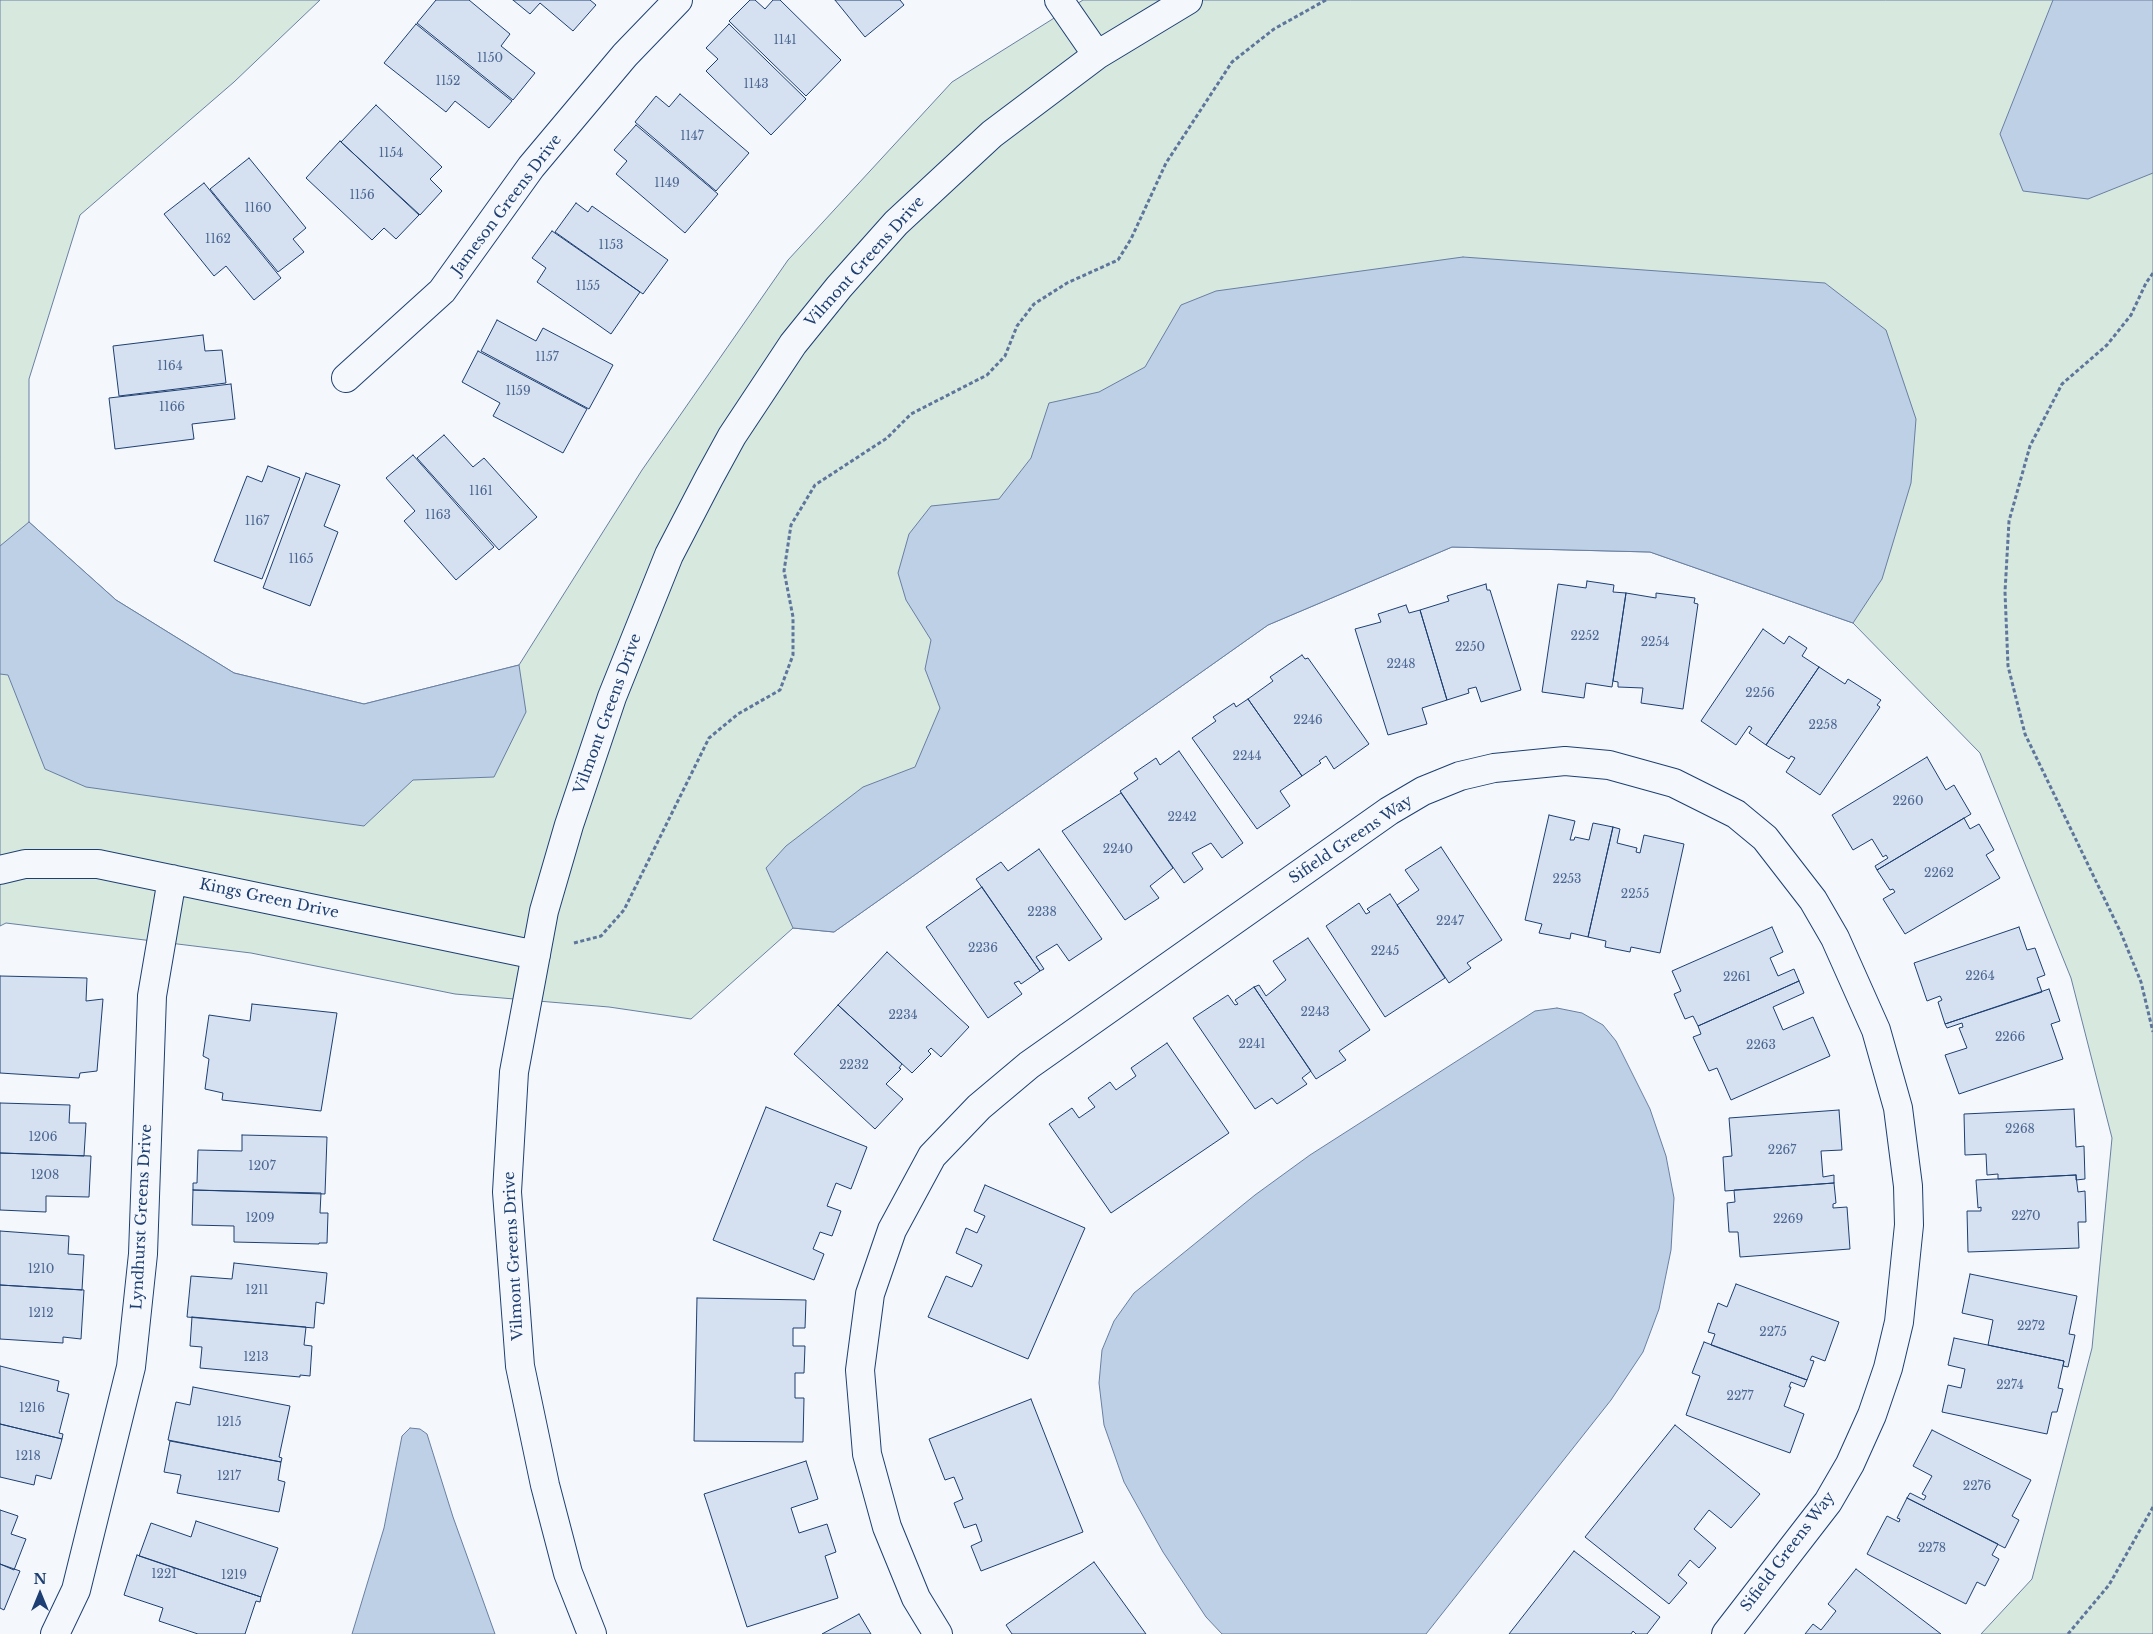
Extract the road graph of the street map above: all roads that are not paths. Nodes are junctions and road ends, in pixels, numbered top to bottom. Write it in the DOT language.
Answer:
graph roads {
  1 [pos="678,0"];
  2 [pos="1059,0"];
  3 [pos="1188,0"];
  4 [pos="1096,56"];
  5 [pos="346,378"];
  6 [pos="0,870"];
  7 [pos="172,879"];
  8 [pos="536,955"];
  9 [pos="55,1634"];
  10 [pos="592,1634"];
  11 [pos="938,1634"];
  12 [pos="1726,1634"];
  1 -- 5 [label="street, Jameson Greens Drive"];
  2 -- 4 [label="street"];
  3 -- 4 [label="street, Vilmont Greens Drive"];
  4 -- 8 [label="street, Vilmont Greens Drive"];
  6 -- 7 [label="street, Kings Green Drive"];
  7 -- 8 [label="street, Kings Green Drive"];
  7 -- 9 [label="street, Lyndhurst Greens Drive"];
  8 -- 10 [label="street, Vilmont Greens Drive"];
  11 -- 12 [label="street, Sifield Greens Way"];
}
